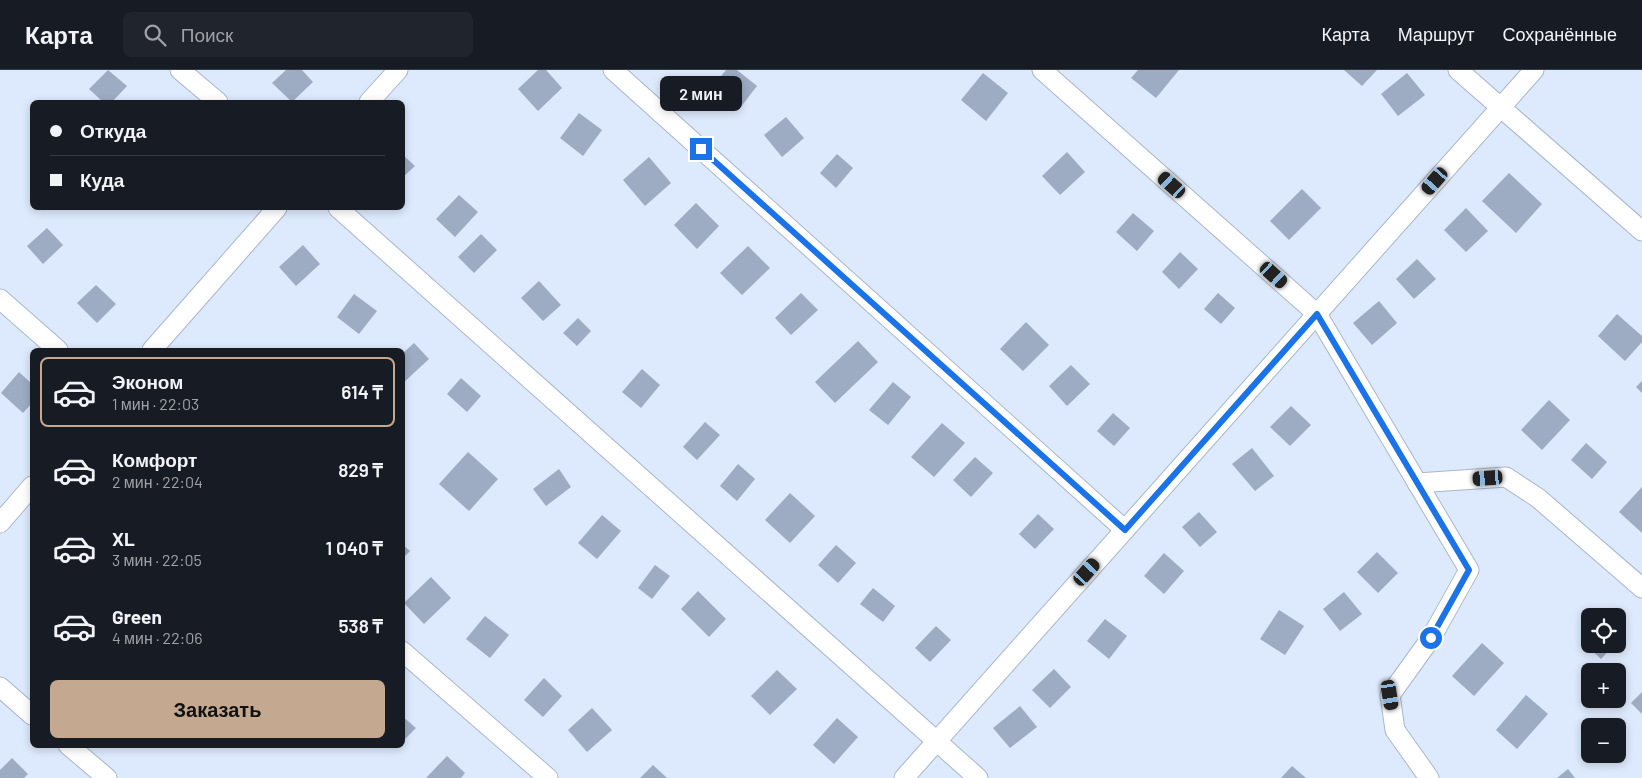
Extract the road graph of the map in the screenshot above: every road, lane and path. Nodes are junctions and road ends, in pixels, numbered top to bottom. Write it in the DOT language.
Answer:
graph roads {
  1 [pos="180,70"];
  2 [pos="396,70"];
  3 [pos="613,70"];
  4 [pos="1042,70"];
  5 [pos="1458,70"];
  6 [pos="1534,70"];
  7 [pos="216,100"];
  8 [pos="371,100"];
  9 [pos="1500,108"];
  10 [pos="275,210"];
  11 [pos="340,210"];
  12 [pos="1642,231"];
  13 [pos="0,299"];
  14 [pos="1317,314"];
  15 [pos="56,348"];
  16 [pos="154,348"];
  17 [pos="1417,483"];
  18 [pos="30,488"];
  19 [pos="0,523"];
  20 [pos="1125,530"];
  21 [pos="1642,588"];
  22 [pos="405,654"];
  23 [pos="0,687"];
  24 [pos="30,713"];
  25 [pos="937,741"];
  26 [pos="71,748"];
  27 [pos="106,778"];
  28 [pos="548,778"];
  29 [pos="904,778"];
  30 [pos="978,778"];
  31 [pos="1430,778"];
  1 -- 7 [label="street"];
  2 -- 8 [label="street"];
  3 -- 20 [label="street"];
  4 -- 14 [label="street"];
  5 -- 9 [label="street"];
  6 -- 9 [label="street"];
  9 -- 12 [label="street"];
  9 -- 14 [label="street"];
  10 -- 16 [label="street"];
  11 -- 25 [label="street"];
  13 -- 15 [label="street"];
  14 -- 17 [label="street"];
  14 -- 20 [label="street"];
  17 -- 21 [label="street"];
  17 -- 31 [label="street"];
  18 -- 19 [label="street"];
  20 -- 25 [label="street"];
  22 -- 28 [label="street"];
  23 -- 24 [label="street"];
  25 -- 29 [label="street"];
  25 -- 30 [label="street"];
  26 -- 27 [label="street"];
}
